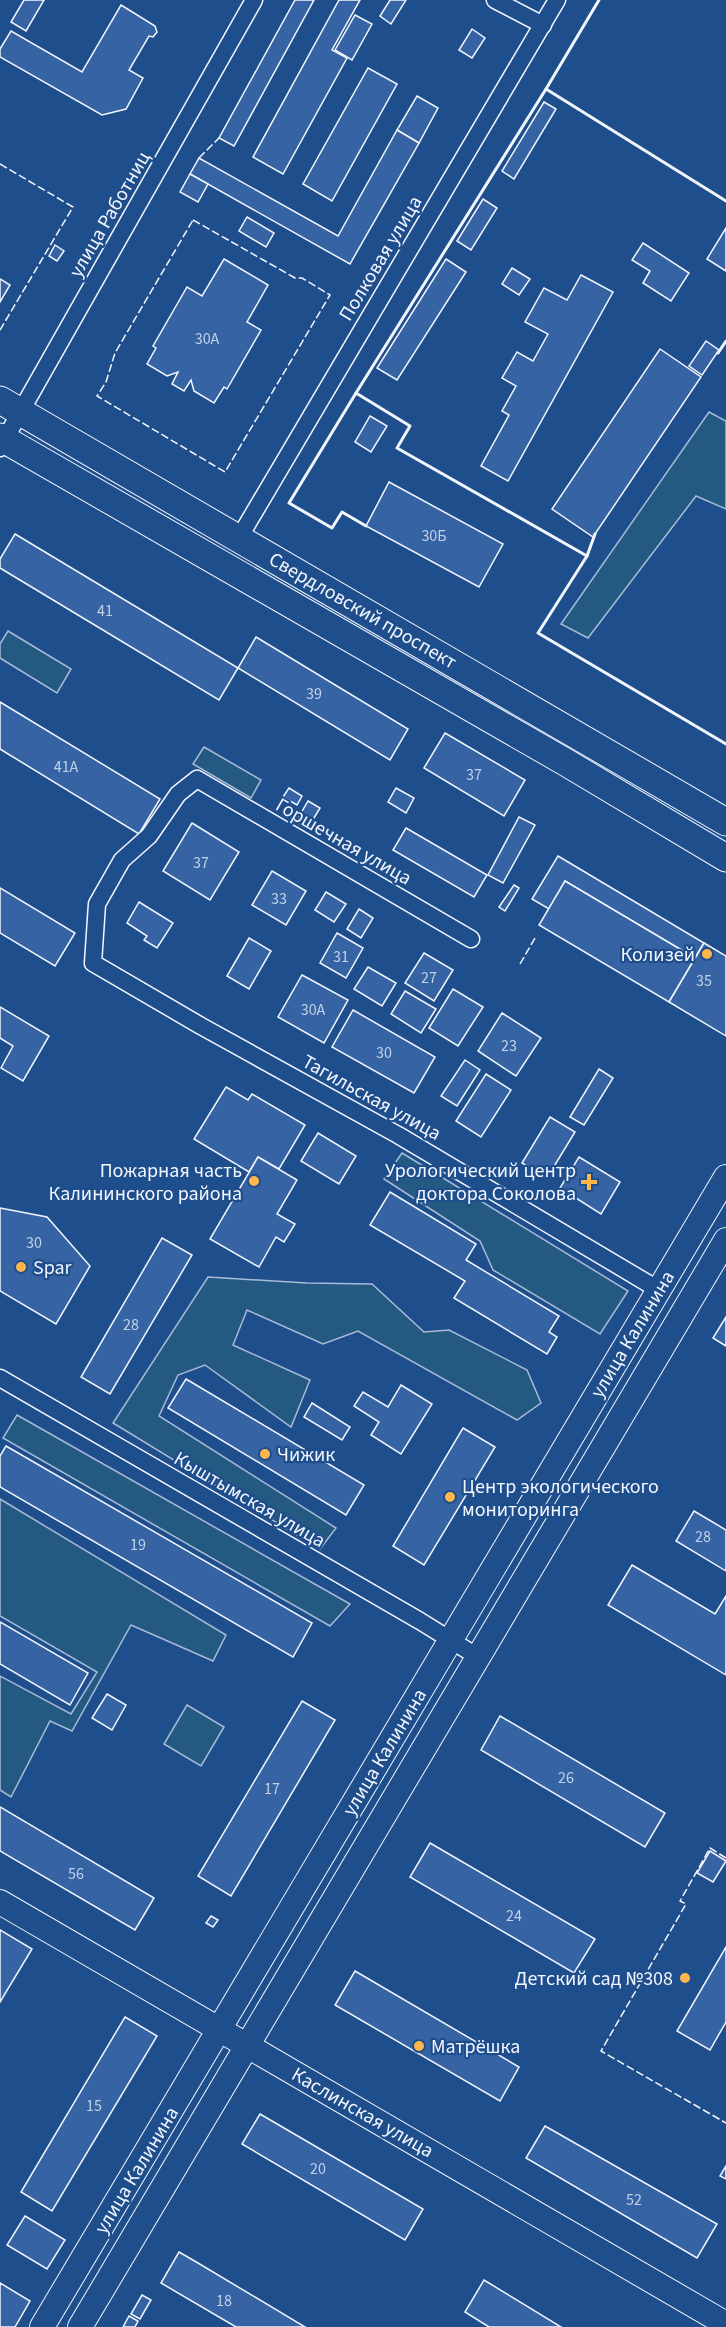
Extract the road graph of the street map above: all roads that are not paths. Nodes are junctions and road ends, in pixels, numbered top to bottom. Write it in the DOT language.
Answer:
graph roads {
  1 [pos="254,0"];
  2 [pos="495,0"];
  3 [pos="557,0"];
  4 [pos="543,26"];
  5 [pos="11,406"];
  6 [pos="2,442"];
  7 [pos="239,538"];
  8 [pos="726,822"];
  9 [pos="726,858"];
  10 [pos="471,939"];
  11 [pos="93,963"];
  12 [pos="726,1177"];
  13 [pos="726,1240"];
  14 [pos="659,1290"];
  15 [pos="0,1378"];
  16 [pos="451,1640"];
  17 [pos="478,1657"];
  18 [pos="0,1902"];
  19 [pos="220,2028"];
  20 [pos="248,2045"];
  21 [pos="726,2324"];
  22 [pos="42,2327"];
  23 [pos="80,2327"];
  1 -- 5 [label="street, улица Работниц"];
  2 -- 4 [label="street"];
  3 -- 4 [label="street, Полковая улица"];
  4 -- 7 [label="street, Полковая улица"];
  5 -- 6 [label="street, улица Работниц"];
  5 -- 7 [label="main road, Свердловский проспект"];
  6 -- 9 [label="main road, Свердловский проспект"];
  7 -- 8 [label="main road, Свердловский проспект"];
  10 -- 11 [label="street, Горшечная улица"];
  11 -- 14 [label="street, Тагильская улица"];
  12 -- 14 [label="main road, улица Калинина"];
  13 -- 17 [label="main road, улица Калинина"];
  14 -- 16 [label="main road, улица Калинина"];
  15 -- 16 [label="street, Кыштымская улица"];
  16 -- 17 [label="street, Кыштымская улица"];
  16 -- 19 [label="main road, улица Калинина"];
  17 -- 20 [label="main road, улица Калинина"];
  18 -- 19 [label="main road, Каслинская улица"];
  19 -- 20 [label="main road, Каслинская улица"];
  19 -- 22 [label="main road, улица Калинина"];
  20 -- 21 [label="main road, Каслинская улица"];
  20 -- 23 [label="main road, улица Калинина"];
}
